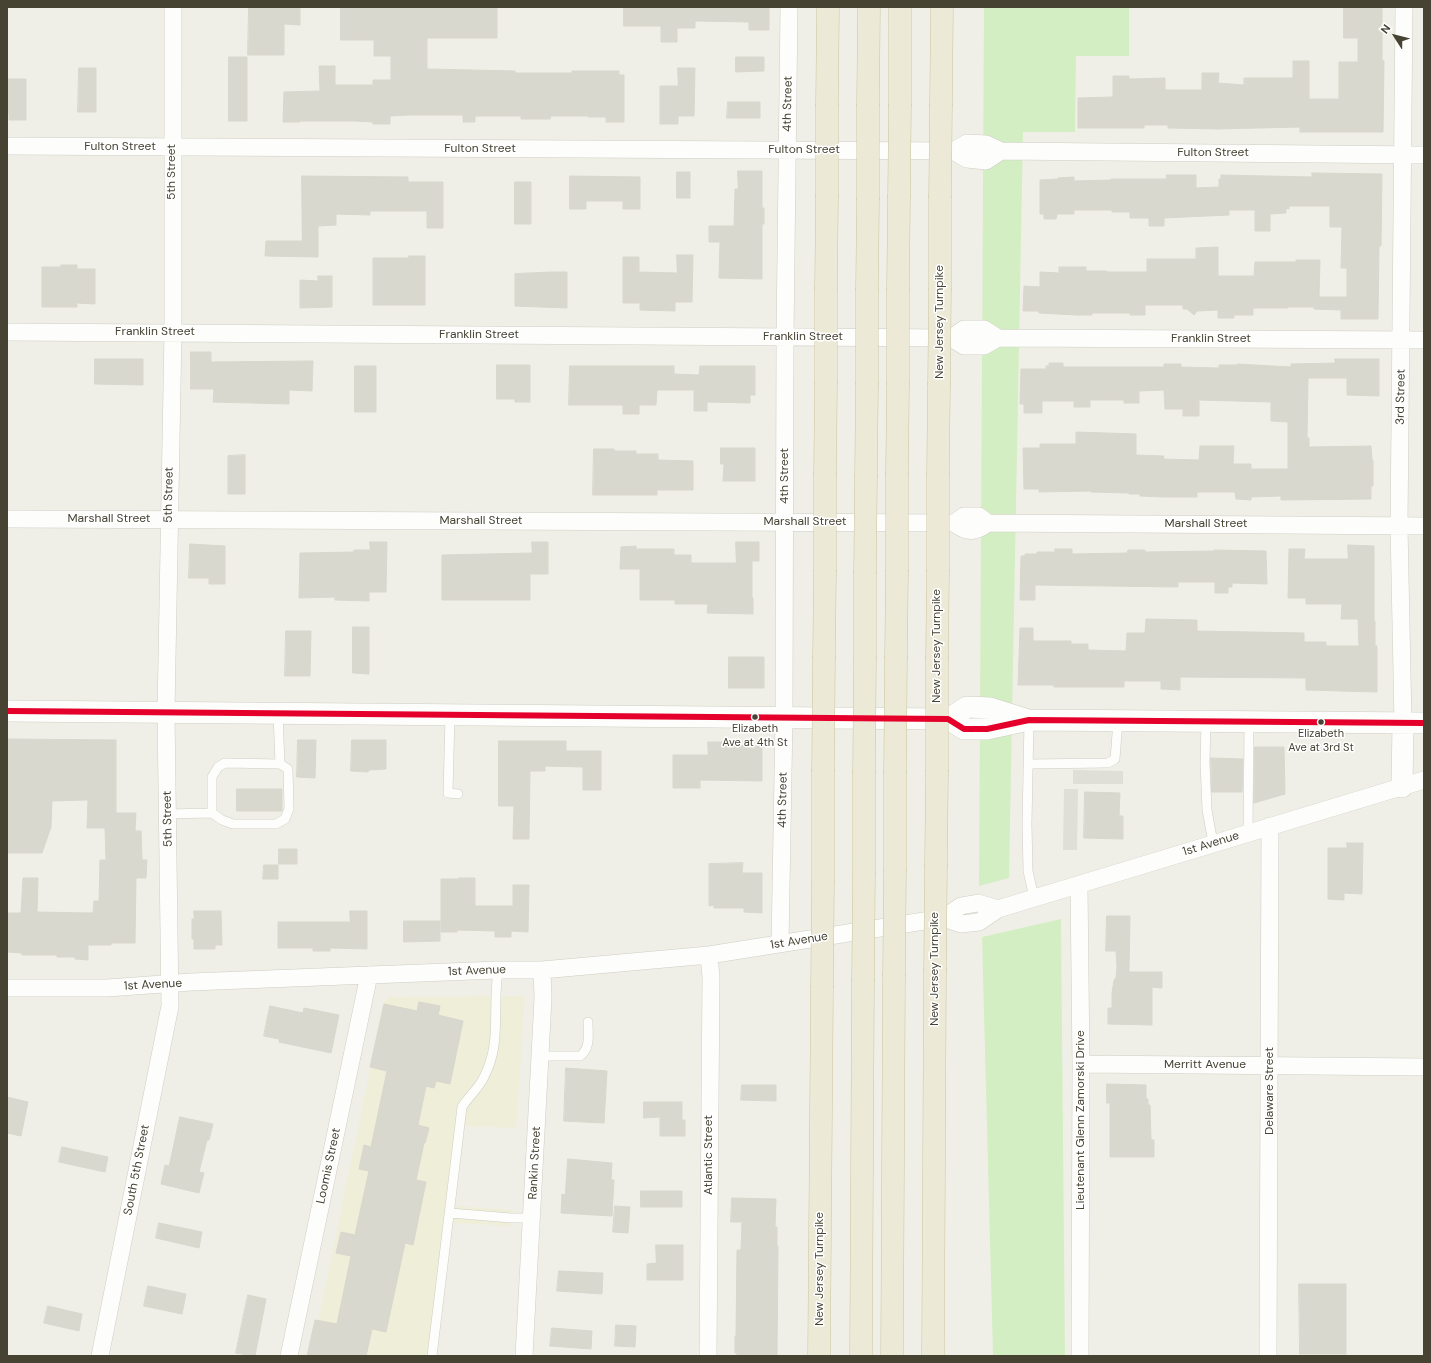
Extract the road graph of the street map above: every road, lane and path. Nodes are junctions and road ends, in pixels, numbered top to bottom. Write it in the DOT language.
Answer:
graph roads {
  1 [pos="173,7"];
  2 [pos="789,7"];
  3 [pos="1404,7"];
  4 [pos="828,9"];
  5 [pos="900,9"];
  6 [pos="942,9"];
  7 [pos="869,10"];
  8 [pos="7,146"];
  9 [pos="172,147"];
  10 [pos="787,150"];
  11 [pos="1402,154"];
  12 [pos="1424,155"];
  13 [pos="7,332"];
  14 [pos="173,332"];
  15 [pos="785,337"];
  16 [pos="1402,340"];
  17 [pos="1424,340"];
  18 [pos="7,519"];
  19 [pos="169,520"];
  20 [pos="785,522"];
  21 [pos="1399,526"];
  22 [pos="1424,526"];
  23 [pos="7,711"];
  24 [pos="166,713"];
  25 [pos="278,714"];
  26 [pos="450,715"];
  27 [pos="784,718"];
  28 [pos="1029,720"];
  29 [pos="1118,721"];
  30 [pos="1206,722"];
  31 [pos="1248,722"];
  32 [pos="1403,723"];
  33 [pos="1424,723"];
  34 [pos="280,764"];
  35 [pos="1029,764"];
  36 [pos="1424,780"];
  37 [pos="1402,787"];
  38 [pos="458,794"];
  39 [pos="212,813"];
  40 [pos="168,814"];
  41 [pos="1270,826"];
  42 [pos="1248,833"];
  43 [pos="1213,843"];
  44 [pos="1079,885"];
  45 [pos="1034,898"];
  46 [pos="780,944"];
  47 [pos="709,954"];
  48 [pos="498,970"];
  49 [pos="542,970"];
  50 [pos="369,976"];
  51 [pos="169,984"];
  52 [pos="7,988"];
  53 [pos="588,1022"];
  54 [pos="540,1056"];
  55 [pos="1081,1064"];
  56 [pos="1270,1065"];
  57 [pos="1424,1067"];
  58 [pos="450,1213"];
  59 [pos="532,1218"];
  60 [pos="100,1356"];
  61 [pos="289,1356"];
  62 [pos="432,1356"];
  63 [pos="524,1356"];
  64 [pos="708,1356"];
  65 [pos="820,1356"];
  66 [pos="861,1356"];
  67 [pos="892,1356"];
  68 [pos="933,1356"];
  69 [pos="1080,1356"];
  70 [pos="1268,1356"];
  1 -- 9 [label="street, 5th Street"];
  2 -- 10 [label="street, 4th Street"];
  3 -- 11 [label="street, 3rd Street"];
  4 -- 65 [label="highway, New Jersey Turnpike, bridge"];
  5 -- 67 [label="highway, bridge"];
  6 -- 68 [label="highway, New Jersey Turnpike, bridge"];
  7 -- 66 [label="highway, bridge"];
  8 -- 9 [label="street, Fulton Street"];
  9 -- 10 [label="street, Fulton Street"];
  9 -- 14 [label="street, 5th Street"];
  10 -- 11 [label="street, Fulton Street"];
  10 -- 15 [label="street, 4th Street"];
  11 -- 12 [label="street, Fulton Street"];
  11 -- 16 [label="street, 3rd Street"];
  13 -- 14 [label="street, Franklin Street"];
  14 -- 15 [label="street, Franklin Street"];
  14 -- 19 [label="street, 5th Street"];
  15 -- 16 [label="street, Franklin Street"];
  15 -- 20 [label="street, 4th Street"];
  16 -- 17 [label="street, Franklin Street"];
  16 -- 21 [label="street, 3rd Street"];
  18 -- 19 [label="street, Marshall Street"];
  19 -- 20 [label="street, Marshall Street"];
  19 -- 24 [label="street, 5th Street"];
  20 -- 21 [label="street, Marshall Street"];
  20 -- 27 [label="street, 4th Street"];
  21 -- 22 [label="street, Marshall Street"];
  21 -- 32 [label="street, 3rd Street"];
  23 -- 24 [label="street"];
  24 -- 25 [label="street"];
  24 -- 40 [label="street, 5th Street"];
  25 -- 26 [label="street"];
  25 -- 34 [label="lane"];
  26 -- 27 [label="street"];
  26 -- 38 [label="lane"];
  27 -- 28 [label="street"];
  27 -- 46 [label="street, 4th Street"];
  28 -- 29 [label="street"];
  28 -- 35 [label="lane"];
  29 -- 30 [label="street"];
  29 -- 35 [label="lane"];
  30 -- 31 [label="street"];
  30 -- 43 [label="lane"];
  31 -- 32 [label="street"];
  31 -- 42 [label="lane"];
  32 -- 33 [label="street"];
  32 -- 37 [label="street, 3rd Street"];
  34 -- 39 [label="lane"];
  34 -- 39 [label="lane"];
  35 -- 45 [label="lane"];
  36 -- 37 [label="street, 1st Avenue"];
  37 -- 41 [label="street, 1st Avenue"];
  39 -- 40 [label="lane"];
  40 -- 51 [label="street, 5th Street"];
  41 -- 42 [label="street, 1st Avenue"];
  41 -- 56 [label="street, Delaware Street"];
  42 -- 43 [label="street, 1st Avenue"];
  43 -- 44 [label="street, 1st Avenue"];
  44 -- 45 [label="street, 1st Avenue"];
  44 -- 55 [label="street, Lieutenant Glenn Zamorski Drive"];
  45 -- 46 [label="street, 1st Avenue"];
  46 -- 47 [label="street, 1st Avenue"];
  47 -- 49 [label="street, 1st Avenue"];
  47 -- 64 [label="street, Atlantic Street"];
  48 -- 49 [label="street, 1st Avenue"];
  48 -- 50 [label="street, 1st Avenue"];
  48 -- 58 [label="lane"];
  49 -- 54 [label="street, Rankin Street"];
  50 -- 51 [label="street, 1st Avenue"];
  50 -- 61 [label="street, Loomis Street"];
  51 -- 52 [label="street, 1st Avenue"];
  51 -- 60 [label="street, South 5th Street"];
  53 -- 54 [label="lane"];
  54 -- 59 [label="street, Rankin Street"];
  55 -- 56 [label="street, Merritt Avenue"];
  55 -- 69 [label="street, Lieutenant Glenn Zamorski Drive"];
  56 -- 57 [label="street, Merritt Avenue"];
  56 -- 70 [label="street, Delaware Street"];
  58 -- 59 [label="lane"];
  58 -- 62 [label="lane"];
  59 -- 63 [label="street, Rankin Street"];
}
